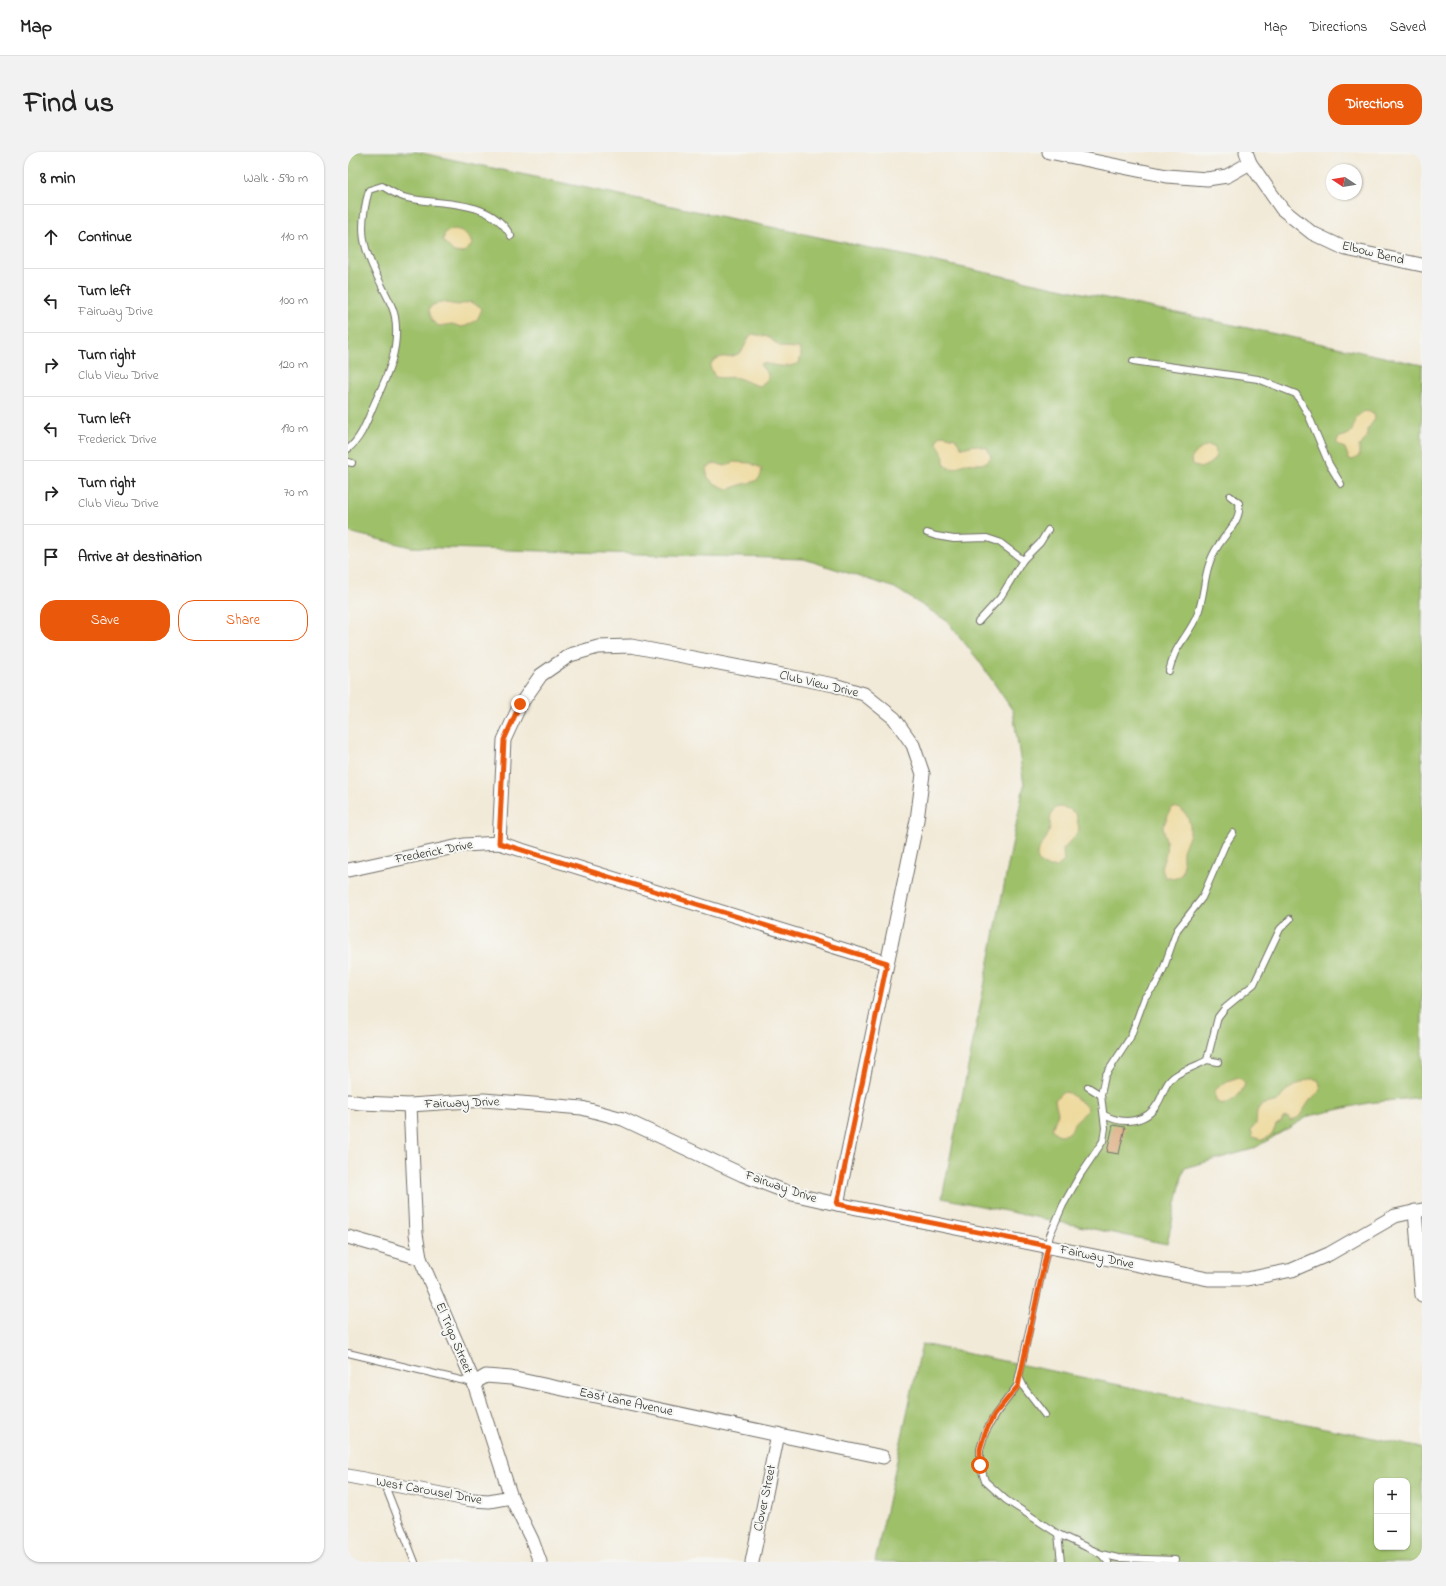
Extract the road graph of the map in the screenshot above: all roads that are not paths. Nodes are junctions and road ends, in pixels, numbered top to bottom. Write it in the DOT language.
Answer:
graph roads {
  1 [pos="1048,152"];
  2 [pos="1248,158"];
  3 [pos="511,236"];
  4 [pos="1422,265"];
  5 [pos="1133,361"];
  6 [pos="348,449"];
  7 [pos="1342,484"];
  8 [pos="1230,496"];
  9 [pos="1048,530"];
  10 [pos="927,532"];
  11 [pos="1023,560"];
  12 [pos="978,622"];
  13 [pos="1169,671"];
  14 [pos="1233,834"];
  15 [pos="499,843"];
  16 [pos="348,870"];
  17 [pos="1290,919"];
  18 [pos="887,963"];
  19 [pos="1207,1060"];
  20 [pos="1218,1062"];
  21 [pos="1088,1088"];
  22 [pos="1101,1095"];
  23 [pos="348,1101"];
  24 [pos="410,1105"];
  25 [pos="1104,1114"];
  26 [pos="837,1204"];
  27 [pos="1419,1211"];
  28 [pos="348,1237"];
  29 [pos="1048,1246"];
  30 [pos="420,1258"];
  31 [pos="1422,1295"];
  32 [pos="348,1353"];
  33 [pos="1019,1377"];
  34 [pos="474,1383"];
  35 [pos="1045,1415"];
  36 [pos="778,1434"];
  37 [pos="883,1456"];
  38 [pos="348,1476"];
  39 [pos="384,1483"];
  40 [pos="511,1497"];
  41 [pos="1058,1534"];
  42 [pos="1101,1554"];
  43 [pos="1175,1560"];
  44 [pos="415,1562"];
  45 [pos="540,1562"];
  46 [pos="752,1562"];
  47 [pos="1061,1562"];
  48 [pos="1108,1562"];
  1 -- 2 [label="street"];
  2 -- 4 [label="street, Elbow Bend"];
  3 -- 6 [label="lane"];
  5 -- 7 [label="lane"];
  8 -- 13 [label="lane"];
  9 -- 11 [label="lane"];
  10 -- 11 [label="lane"];
  11 -- 12 [label="lane"];
  14 -- 22 [label="lane"];
  15 -- 16 [label="street, Frederick Drive"];
  15 -- 18 [label="street, Frederick Drive"];
  15 -- 18 [label="street, Club View Drive"];
  17 -- 19 [label="lane"];
  18 -- 26 [label="street, Club View Drive"];
  19 -- 20 [label="lane"];
  19 -- 25 [label="lane"];
  21 -- 22 [label="lane"];
  22 -- 25 [label="lane"];
  23 -- 24 [label="street, Fairway Drive"];
  24 -- 26 [label="street, Fairway Drive"];
  24 -- 30 [label="street, El Trigo Street"];
  25 -- 29 [label="lane"];
  26 -- 29 [label="street, Fairway Drive"];
  27 -- 29 [label="street, Fairway Drive"];
  27 -- 31 [label="street"];
  28 -- 30 [label="street"];
  29 -- 33 [label="lane"];
  30 -- 34 [label="street, El Trigo Street"];
  32 -- 34 [label="lane"];
  33 -- 35 [label="lane"];
  33 -- 41 [label="lane"];
  34 -- 36 [label="street, East Lane Avenue"];
  34 -- 40 [label="street, El Trigo Street"];
  36 -- 37 [label="street, East Lane Avenue"];
  36 -- 46 [label="street, Clover Street"];
  38 -- 39 [label="street, West Carousel Drive"];
  39 -- 40 [label="street, West Carousel Drive"];
  39 -- 44 [label="lane"];
  40 -- 45 [label="street, El Trigo Street"];
  41 -- 42 [label="lane"];
  41 -- 47 [label="lane"];
  42 -- 43 [label="lane"];
  42 -- 48 [label="lane"];
}
